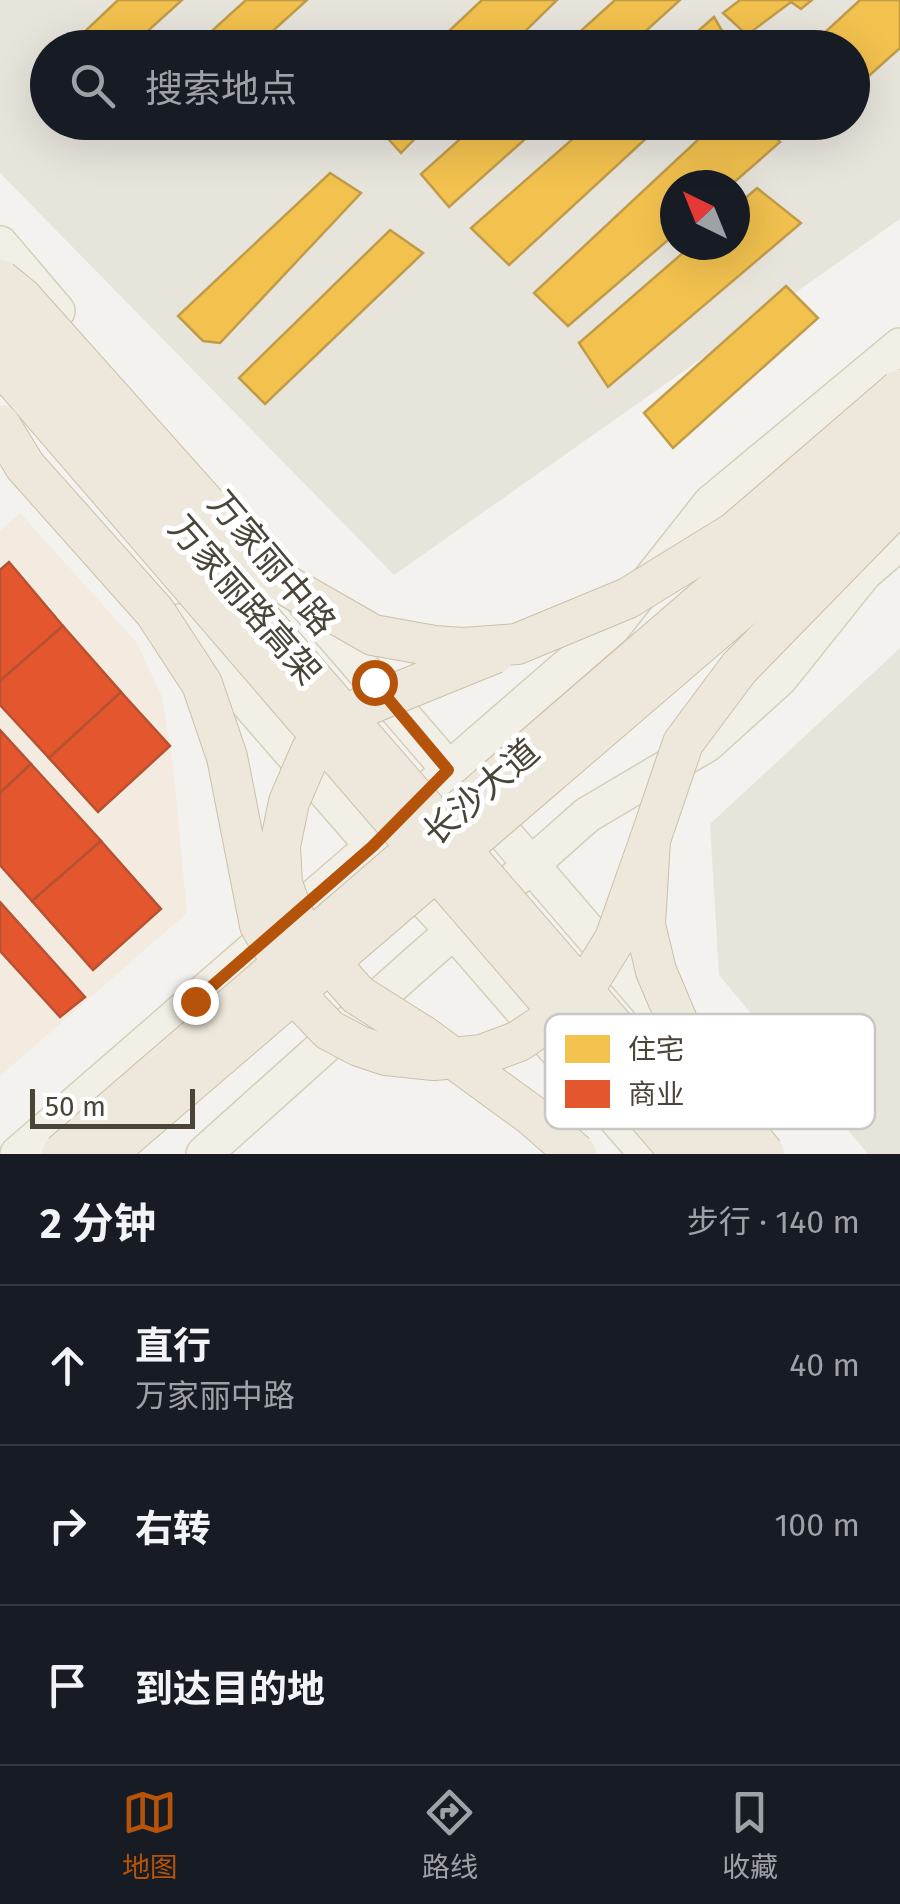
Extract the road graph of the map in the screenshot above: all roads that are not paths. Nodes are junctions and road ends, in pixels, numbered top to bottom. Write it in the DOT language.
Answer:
graph roads {
  1 [pos="0,244"];
  2 [pos="0,280"];
  3 [pos="0,318"];
  4 [pos="900,346"];
  5 [pos="0,363"];
  6 [pos="900,390"];
  7 [pos="0,421"];
  8 [pos="900,431"];
  9 [pos="900,472"];
  10 [pos="900,503"];
  11 [pos="900,542"];
  12 [pos="517,644"];
  13 [pos="448,770"];
  14 [pos="650,840"];
  15 [pos="373,846"];
  16 [pos="531,865"];
  17 [pos="454,931"];
  18 [pos="559,1014"];
  19 [pos="560,1014"];
  20 [pos="603,1014"];
  21 [pos="659,1014"];
  22 [pos="675,1014"];
  23 [pos="545,1023"];
  24 [pos="545,1036"];
  25 [pos="545,1127"];
  26 [pos="547,1129"];
  27 [pos="625,1129"];
  28 [pos="659,1129"];
  29 [pos="702,1129"];
  30 [pos="743,1129"];
  31 [pos="758,1129"];
  32 [pos="18,1154"];
  33 [pos="62,1154"];
  34 [pos="106,1154"];
  35 [pos="204,1154"];
  36 [pos="576,1154"];
  37 [pos="647,1154"];
  38 [pos="681,1154"];
  39 [pos="724,1154"];
  40 [pos="764,1154"];
  41 [pos="780,1154"];
  1 -- 13 [label="main road, 万家丽中路"];
  2 -- 12 [label="highway, bridge"];
  3 -- 20 [label="highway, 万家丽路高架, bridge"];
  4 -- 13 [label="main road"];
  5 -- 19 [label="highway, 万家丽路高架, bridge"];
  6 -- 12 [label="highway, bridge"];
  7 -- 15 [label="main road"];
  7 -- 23 [label="highway, bridge"];
  8 -- 33 [label="highway, 长沙大道, bridge"];
  9 -- 34 [label="highway, 长沙大道, bridge"];
  10 -- 14 [label="highway, bridge"];
  11 -- 16 [label="main road"];
  12 -- 25 [label="highway, bridge"];
  13 -- 15 [label="main road"];
  13 -- 16 [label="main road, 万家丽中路"];
  14 -- 18 [label="highway, bridge"];
  14 -- 22 [label="highway, bridge"];
  15 -- 17 [label="main road"];
  15 -- 32 [label="main road"];
  16 -- 17 [label="main road"];
  16 -- 21 [label="main road, 万家丽中路"];
  17 -- 24 [label="main road"];
  17 -- 35 [label="main road"];
  26 -- 36 [label="highway, bridge"];
  27 -- 37 [label="main road"];
  28 -- 38 [label="highway, 万家丽路高架, bridge"];
  29 -- 39 [label="highway, 万家丽路高架, bridge"];
  30 -- 40 [label="highway, bridge"];
  31 -- 41 [label="main road, 万家丽中路"];
}
